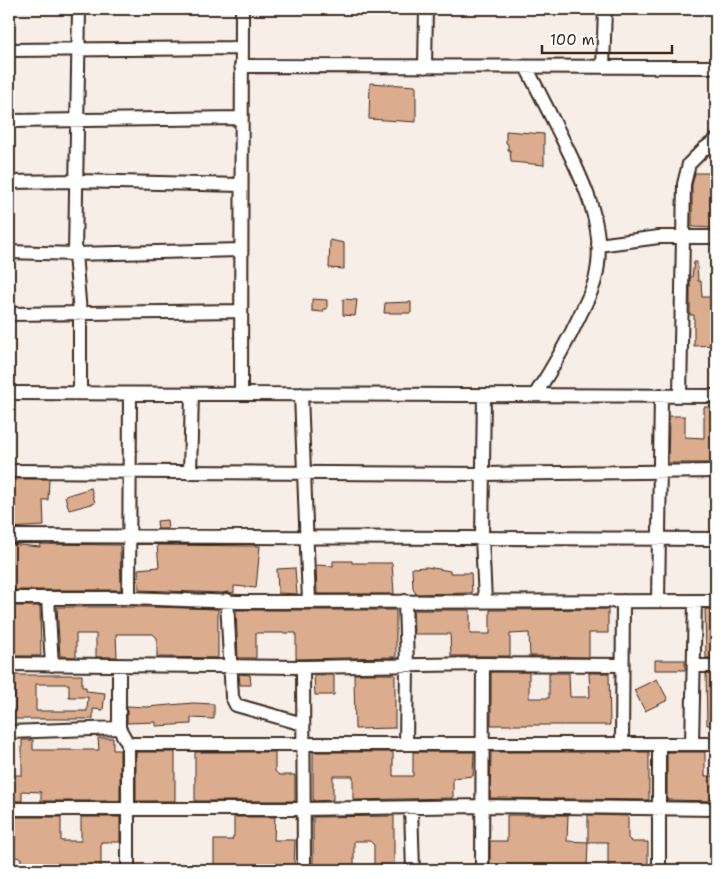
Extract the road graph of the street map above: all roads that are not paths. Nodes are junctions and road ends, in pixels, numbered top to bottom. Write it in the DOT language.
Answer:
graph roads {
  1 [pos="79,9"];
  2 [pos="242,9"];
  3 [pos="426,9"];
  4 [pos="605,9"];
  5 [pos="241,48"];
  6 [pos="9,50"];
  7 [pos="78,50"];
  8 [pos="241,66"];
  9 [pos="425,66"];
  10 [pos="526,67"];
  11 [pos="603,67"];
  12 [pos="716,67"];
  13 [pos="241,118"];
  14 [pos="9,120"];
  15 [pos="78,120"];
  16 [pos="716,140"];
  17 [pos="76,181"];
  18 [pos="9,182"];
  19 [pos="241,185"];
  20 [pos="683,236"];
  21 [pos="716,237"];
  22 [pos="598,244"];
  23 [pos="241,250"];
  24 [pos="9,252"];
  25 [pos="75,254"];
  26 [pos="241,311"];
  27 [pos="80,313"];
  28 [pos="9,314"];
  29 [pos="9,393"];
  30 [pos="80,393"];
  31 [pos="130,394"];
  32 [pos="192,394"];
  33 [pos="241,394"];
  34 [pos="302,394"];
  35 [pos="484,395"];
  36 [pos="535,395"];
  37 [pos="660,395"];
  38 [pos="680,396"];
  39 [pos="716,396"];
  40 [pos="9,471"];
  41 [pos="716,471"];
  42 [pos="130,472"];
  43 [pos="661,472"];
  44 [pos="190,473"];
  45 [pos="304,474"];
  46 [pos="482,474"];
  47 [pos="9,536"];
  48 [pos="129,537"];
  49 [pos="306,538"];
  50 [pos="482,538"];
  51 [pos="659,539"];
  52 [pos="716,539"];
  53 [pos="9,598"];
  54 [pos="48,598"];
  55 [pos="129,598"];
  56 [pos="227,600"];
  57 [pos="309,600"];
  58 [pos="405,601"];
  59 [pos="485,601"];
  60 [pos="623,601"];
  61 [pos="658,601"];
  62 [pos="694,601"];
  63 [pos="716,601"];
  64 [pos="9,664"];
  65 [pos="483,664"];
  66 [pos="52,665"];
  67 [pos="622,665"];
  68 [pos="119,666"];
  69 [pos="407,666"];
  70 [pos="695,666"];
  71 [pos="716,666"];
  72 [pos="230,667"];
  73 [pos="303,667"];
  74 [pos="303,724"];
  75 [pos="119,728"];
  76 [pos="9,732"];
  77 [pos="128,744"];
  78 [pos="304,744"];
  79 [pos="406,744"];
  80 [pos="483,744"];
  81 [pos="622,744"];
  82 [pos="659,744"];
  83 [pos="692,744"];
  84 [pos="716,744"];
  85 [pos="481,806"];
  86 [pos="412,808"];
  87 [pos="9,809"];
  88 [pos="127,809"];
  89 [pos="304,809"];
  90 [pos="659,809"];
  91 [pos="716,809"];
  92 [pos="128,870"];
  93 [pos="304,870"];
  94 [pos="413,870"];
  95 [pos="482,870"];
  96 [pos="659,870"];
  1 -- 7 [label="street"];
  2 -- 5 [label="street"];
  3 -- 9 [label="street"];
  4 -- 11 [label="street"];
  5 -- 7 [label="street"];
  5 -- 8 [label="street"];
  6 -- 7 [label="street"];
  7 -- 15 [label="street"];
  8 -- 9 [label="street"];
  8 -- 13 [label="street"];
  9 -- 10 [label="street"];
  10 -- 11 [label="street"];
  10 -- 22 [label="street"];
  11 -- 12 [label="street"];
  13 -- 15 [label="street"];
  13 -- 19 [label="street"];
  14 -- 15 [label="street"];
  15 -- 17 [label="street"];
  16 -- 20 [label="street"];
  17 -- 18 [label="street"];
  17 -- 19 [label="street"];
  17 -- 25 [label="street"];
  19 -- 23 [label="street"];
  20 -- 21 [label="street"];
  20 -- 22 [label="street"];
  20 -- 38 [label="street"];
  22 -- 36 [label="street"];
  23 -- 25 [label="street"];
  23 -- 26 [label="street"];
  24 -- 25 [label="street"];
  25 -- 27 [label="street"];
  26 -- 27 [label="street"];
  26 -- 33 [label="street"];
  27 -- 28 [label="street"];
  27 -- 30 [label="street"];
  29 -- 30 [label="street"];
  30 -- 31 [label="street"];
  31 -- 32 [label="street"];
  31 -- 42 [label="street"];
  32 -- 33 [label="street"];
  32 -- 44 [label="street"];
  33 -- 34 [label="street"];
  34 -- 35 [label="street"];
  34 -- 45 [label="street"];
  35 -- 36 [label="street"];
  35 -- 46 [label="street"];
  36 -- 37 [label="street"];
  37 -- 38 [label="street"];
  37 -- 43 [label="street"];
  38 -- 39 [label="street"];
  40 -- 42 [label="street"];
  41 -- 43 [label="street"];
  42 -- 44 [label="street"];
  42 -- 48 [label="street"];
  43 -- 46 [label="street"];
  43 -- 51 [label="street"];
  44 -- 45 [label="street"];
  45 -- 46 [label="street"];
  45 -- 49 [label="street"];
  46 -- 50 [label="street"];
  47 -- 48 [label="street"];
  48 -- 49 [label="street"];
  48 -- 55 [label="street"];
  49 -- 50 [label="street"];
  49 -- 57 [label="street"];
  50 -- 51 [label="street"];
  50 -- 59 [label="street"];
  51 -- 52 [label="street"];
  51 -- 61 [label="street"];
  53 -- 54 [label="street"];
  54 -- 55 [label="street"];
  54 -- 66 [label="street"];
  55 -- 56 [label="street"];
  56 -- 57 [label="street"];
  56 -- 72 [label="street"];
  57 -- 58 [label="street"];
  58 -- 59 [label="street"];
  58 -- 69 [label="street"];
  59 -- 60 [label="street"];
  60 -- 61 [label="street"];
  60 -- 67 [label="street"];
  61 -- 62 [label="street"];
  62 -- 63 [label="street"];
  62 -- 70 [label="street"];
  64 -- 66 [label="street"];
  65 -- 67 [label="street"];
  65 -- 69 [label="street"];
  65 -- 80 [label="street"];
  66 -- 68 [label="street"];
  67 -- 81 [label="street"];
  68 -- 72 [label="street"];
  68 -- 75 [label="street"];
  69 -- 73 [label="street"];
  69 -- 79 [label="street"];
  70 -- 71 [label="street"];
  70 -- 83 [label="street"];
  72 -- 73 [label="street"];
  72 -- 74 [label="street"];
  73 -- 74 [label="street"];
  74 -- 78 [label="street"];
  75 -- 76 [label="street"];
  75 -- 77 [label="street"];
  77 -- 78 [label="street"];
  77 -- 88 [label="street"];
  78 -- 79 [label="street"];
  78 -- 89 [label="street"];
  79 -- 80 [label="street"];
  80 -- 81 [label="street"];
  80 -- 85 [label="street"];
  81 -- 82 [label="street"];
  82 -- 83 [label="street"];
  82 -- 90 [label="street"];
  83 -- 84 [label="street"];
  85 -- 86 [label="street"];
  85 -- 90 [label="street"];
  85 -- 95 [label="street"];
  86 -- 89 [label="street"];
  86 -- 94 [label="street"];
  87 -- 88 [label="street"];
  88 -- 89 [label="street"];
  88 -- 92 [label="street"];
  89 -- 93 [label="street"];
  90 -- 91 [label="street"];
  90 -- 96 [label="street"];
}
